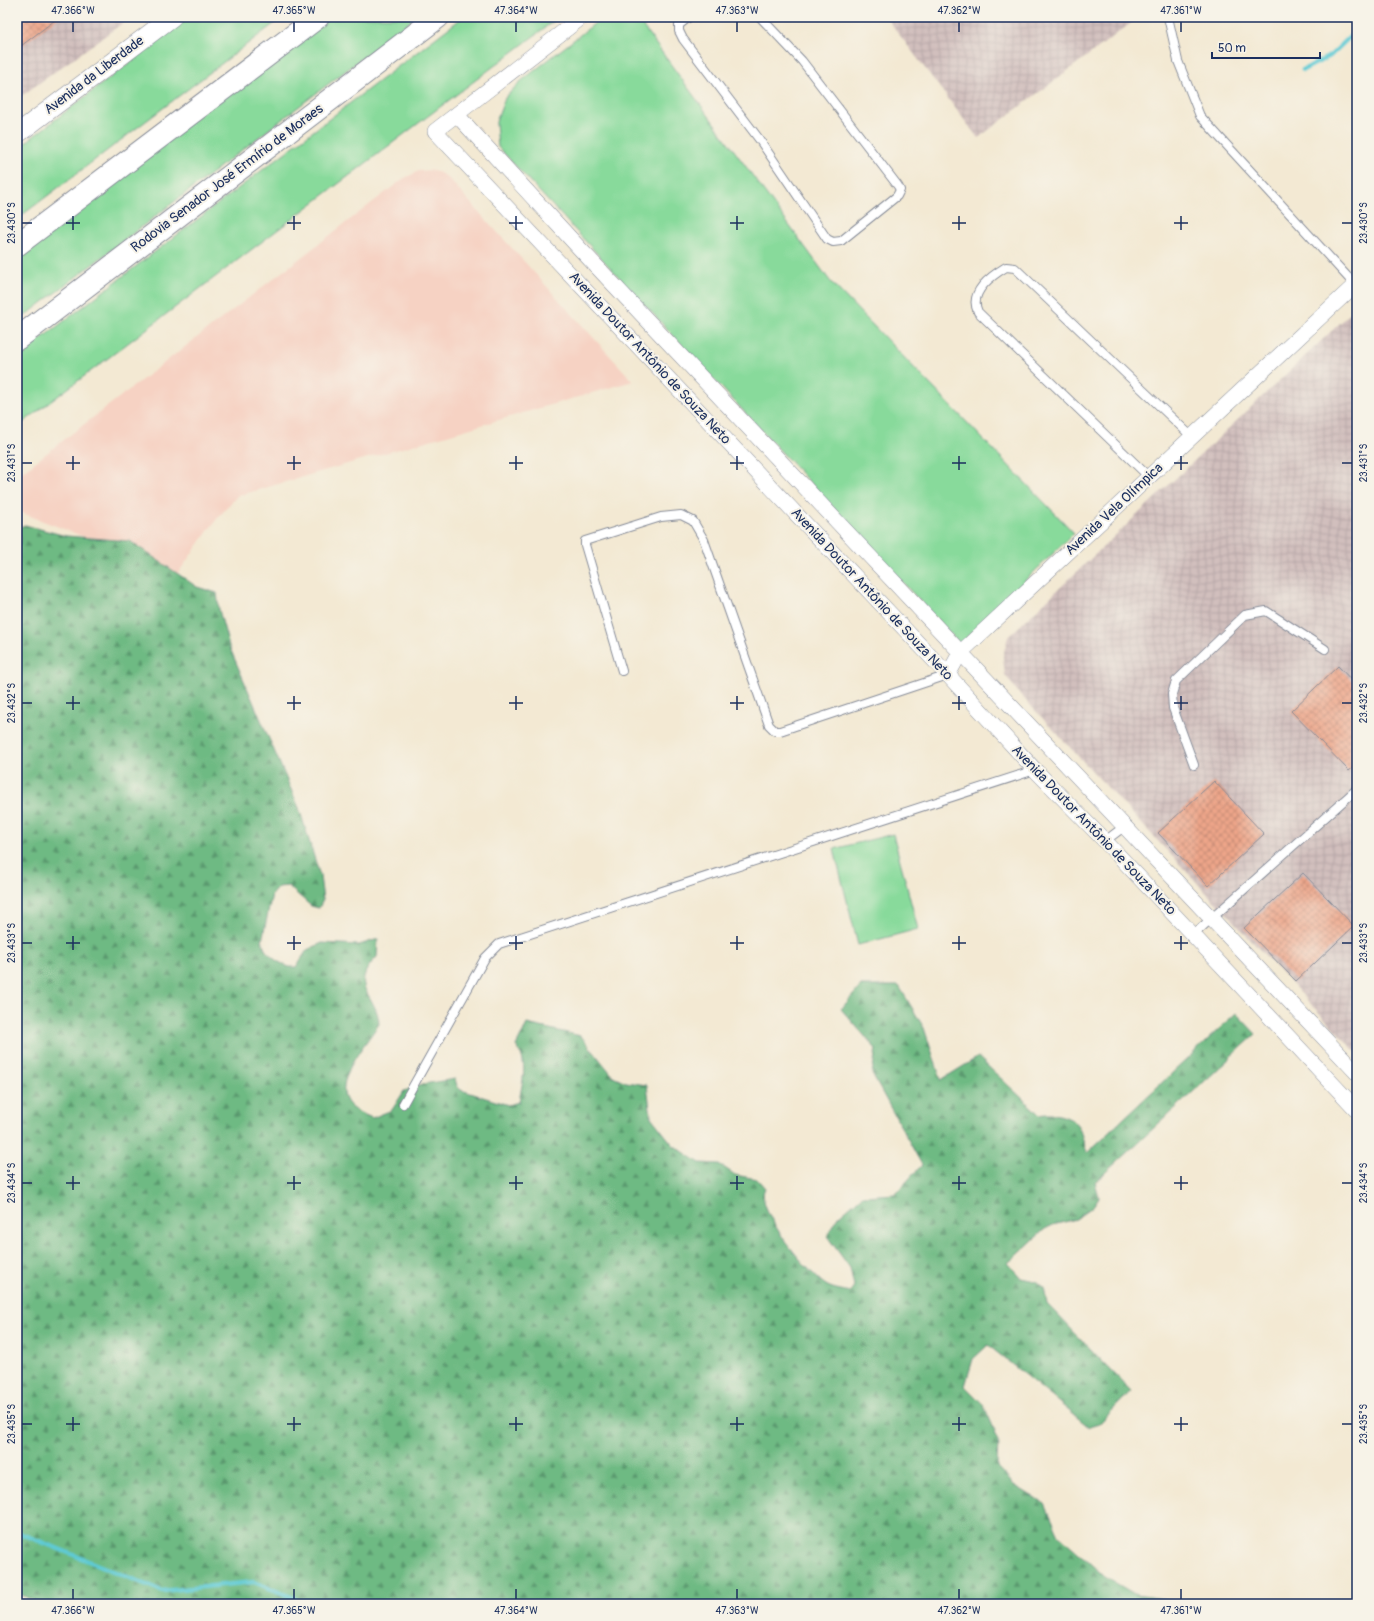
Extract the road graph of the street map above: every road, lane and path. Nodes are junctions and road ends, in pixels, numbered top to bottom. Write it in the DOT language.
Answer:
graph roads {
  1 [pos="172,17"];
  2 [pos="318,17"];
  3 [pos="438,17"];
  4 [pos="582,17"];
  5 [pos="689,17"];
  6 [pos="760,17"];
  7 [pos="1168,17"];
  8 [pos="457,115"];
  9 [pos="17,134"];
  10 [pos="17,245"];
  11 [pos="582,251"];
  12 [pos="565,268"];
  13 [pos="1356,284"];
  14 [pos="17,339"];
  15 [pos="1191,436"];
  16 [pos="1148,477"];
  17 [pos="1325,649"];
  18 [pos="960,653"];
  19 [pos="622,671"];
  20 [pos="948,675"];
  21 [pos="1194,765"];
  22 [pos="1035,770"];
  23 [pos="1357,789"];
  24 [pos="1125,826"];
  25 [pos="1105,842"];
  26 [pos="1212,919"];
  27 [pos="1193,935"];
  28 [pos="1357,1073"];
  29 [pos="403,1104"];
  30 [pos="1357,1110"];
  1 -- 9 [label="street, Avenida da Liberdade"];
  2 -- 10 [label="highway"];
  3 -- 14 [label="highway, Rodovia Senador José Ermírio de Moraes"];
  4 -- 8 [label="street"];
  5 -- 6 [label="lane"];
  7 -- 13 [label="lane"];
  8 -- 11 [label="street, Avenida Doutor Antônio de Souza Neto"];
  8 -- 12 [label="street, Avenida Doutor Antônio de Souza Neto"];
  11 -- 12 [label="street"];
  11 -- 18 [label="street, Avenida Doutor Antônio de Souza Neto"];
  12 -- 20 [label="street, Avenida Doutor Antônio de Souza Neto"];
  13 -- 15 [label="street, Avenida Vela Olímpica"];
  15 -- 16 [label="street, Avenida Vela Olímpica"];
  15 -- 16 [label="lane"];
  16 -- 18 [label="street, Avenida Vela Olímpica"];
  17 -- 21 [label="lane"];
  18 -- 20 [label="street, Avenida Vela Olímpica"];
  18 -- 24 [label="street, Avenida Doutor Antônio de Souza Neto"];
  19 -- 20 [label="lane"];
  20 -- 22 [label="street, Avenida Doutor Antônio de Souza Neto"];
  22 -- 25 [label="street, Avenida Doutor Antônio de Souza Neto"];
  22 -- 29 [label="lane"];
  23 -- 26 [label="lane"];
  24 -- 25 [label="lane"];
  24 -- 26 [label="street, Avenida Doutor Antônio de Souza Neto"];
  25 -- 27 [label="street, Avenida Doutor Antônio de Souza Neto"];
  26 -- 27 [label="lane"];
  26 -- 28 [label="street, Avenida Doutor Antônio de Souza Neto"];
  27 -- 30 [label="street, Avenida Doutor Antônio de Souza Neto"];
}
